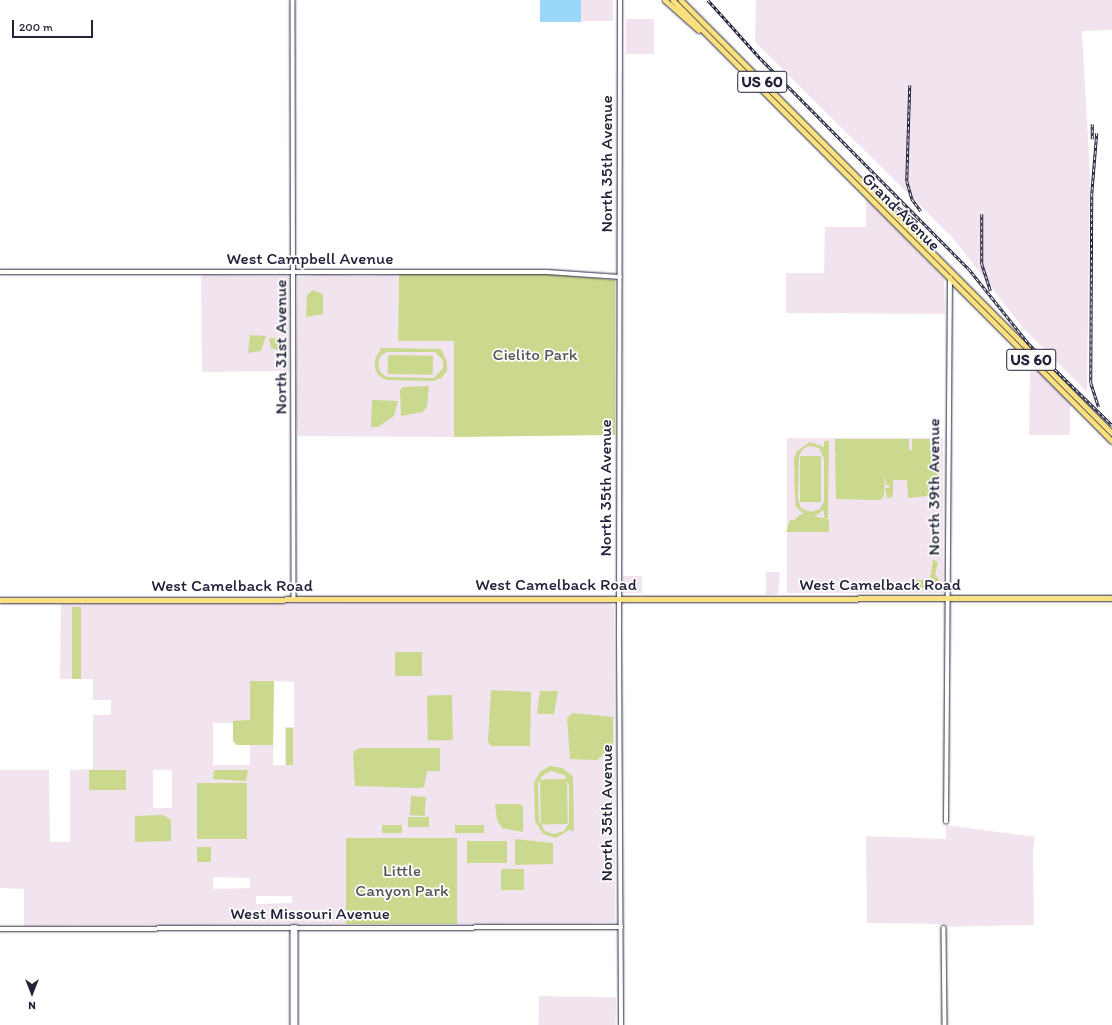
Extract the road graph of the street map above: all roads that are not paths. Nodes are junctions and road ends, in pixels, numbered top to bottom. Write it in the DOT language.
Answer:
graph roads {
  1 [pos="293,0"];
  2 [pos="620,0"];
  3 [pos="665,0"];
  4 [pos="673,0"];
  5 [pos="681,0"];
  6 [pos="709,37"];
  7 [pos="729,49"];
  8 [pos="722,50"];
  9 [pos="869,190"];
  10 [pos="865,194"];
  11 [pos="0,272"];
  12 [pos="294,272"];
  13 [pos="954,274"];
  14 [pos="620,277"];
  15 [pos="950,278"];
  16 [pos="1112,433"];
  17 [pos="1112,441"];
  18 [pos="619,598"];
  19 [pos="946,598"];
  20 [pos="1112,598"];
  21 [pos="294,599"];
  22 [pos="0,600"];
  23 [pos="946,822"];
  24 [pos="294,927"];
  25 [pos="621,927"];
  26 [pos="944,928"];
  27 [pos="0,929"];
  28 [pos="295,1012"];
  29 [pos="293,1025"];
  30 [pos="296,1025"];
  31 [pos="622,1025"];
  32 [pos="945,1025"];
  1 -- 12 [label="street, North 31st Avenue"];
  2 -- 14 [label="main road, North 35th Avenue"];
  3 -- 6 [label="main road"];
  4 -- 6 [label="main road, Grand Avenue / US 60"];
  5 -- 7 [label="main road, Grand Avenue / US 60"];
  6 -- 8 [label="main road, Grand Avenue / US 60"];
  7 -- 8 [label="main road"];
  7 -- 9 [label="main road, Grand Avenue / US 60"];
  8 -- 10 [label="main road, Grand Avenue / US 60"];
  9 -- 10 [label="main road"];
  9 -- 13 [label="main road, Grand Avenue / US 60"];
  10 -- 15 [label="main road, Grand Avenue / US 60"];
  11 -- 12 [label="street, West Campbell Avenue"];
  12 -- 14 [label="street, West Campbell Avenue"];
  12 -- 21 [label="street, North 31st Avenue"];
  13 -- 15 [label="street"];
  13 -- 16 [label="main road, Grand Avenue / US 60"];
  14 -- 18 [label="main road, North 35th Avenue"];
  15 -- 17 [label="main road, Grand Avenue / US 60"];
  15 -- 19 [label="street, North 39th Avenue"];
  18 -- 19 [label="main road, West Camelback Road"];
  18 -- 21 [label="main road, West Camelback Road"];
  18 -- 25 [label="main road, North 35th Avenue"];
  19 -- 20 [label="main road, West Camelback Road"];
  19 -- 23 [label="street, North 39th Avenue"];
  21 -- 22 [label="main road, West Camelback Road"];
  24 -- 25 [label="street, West Missouri Avenue"];
  24 -- 27 [label="street, West Missouri Avenue"];
  24 -- 28 [label="street"];
  25 -- 31 [label="main road, North 35th Avenue"];
  26 -- 32 [label="street"];
  28 -- 29 [label="street"];
  28 -- 30 [label="street"];
}
